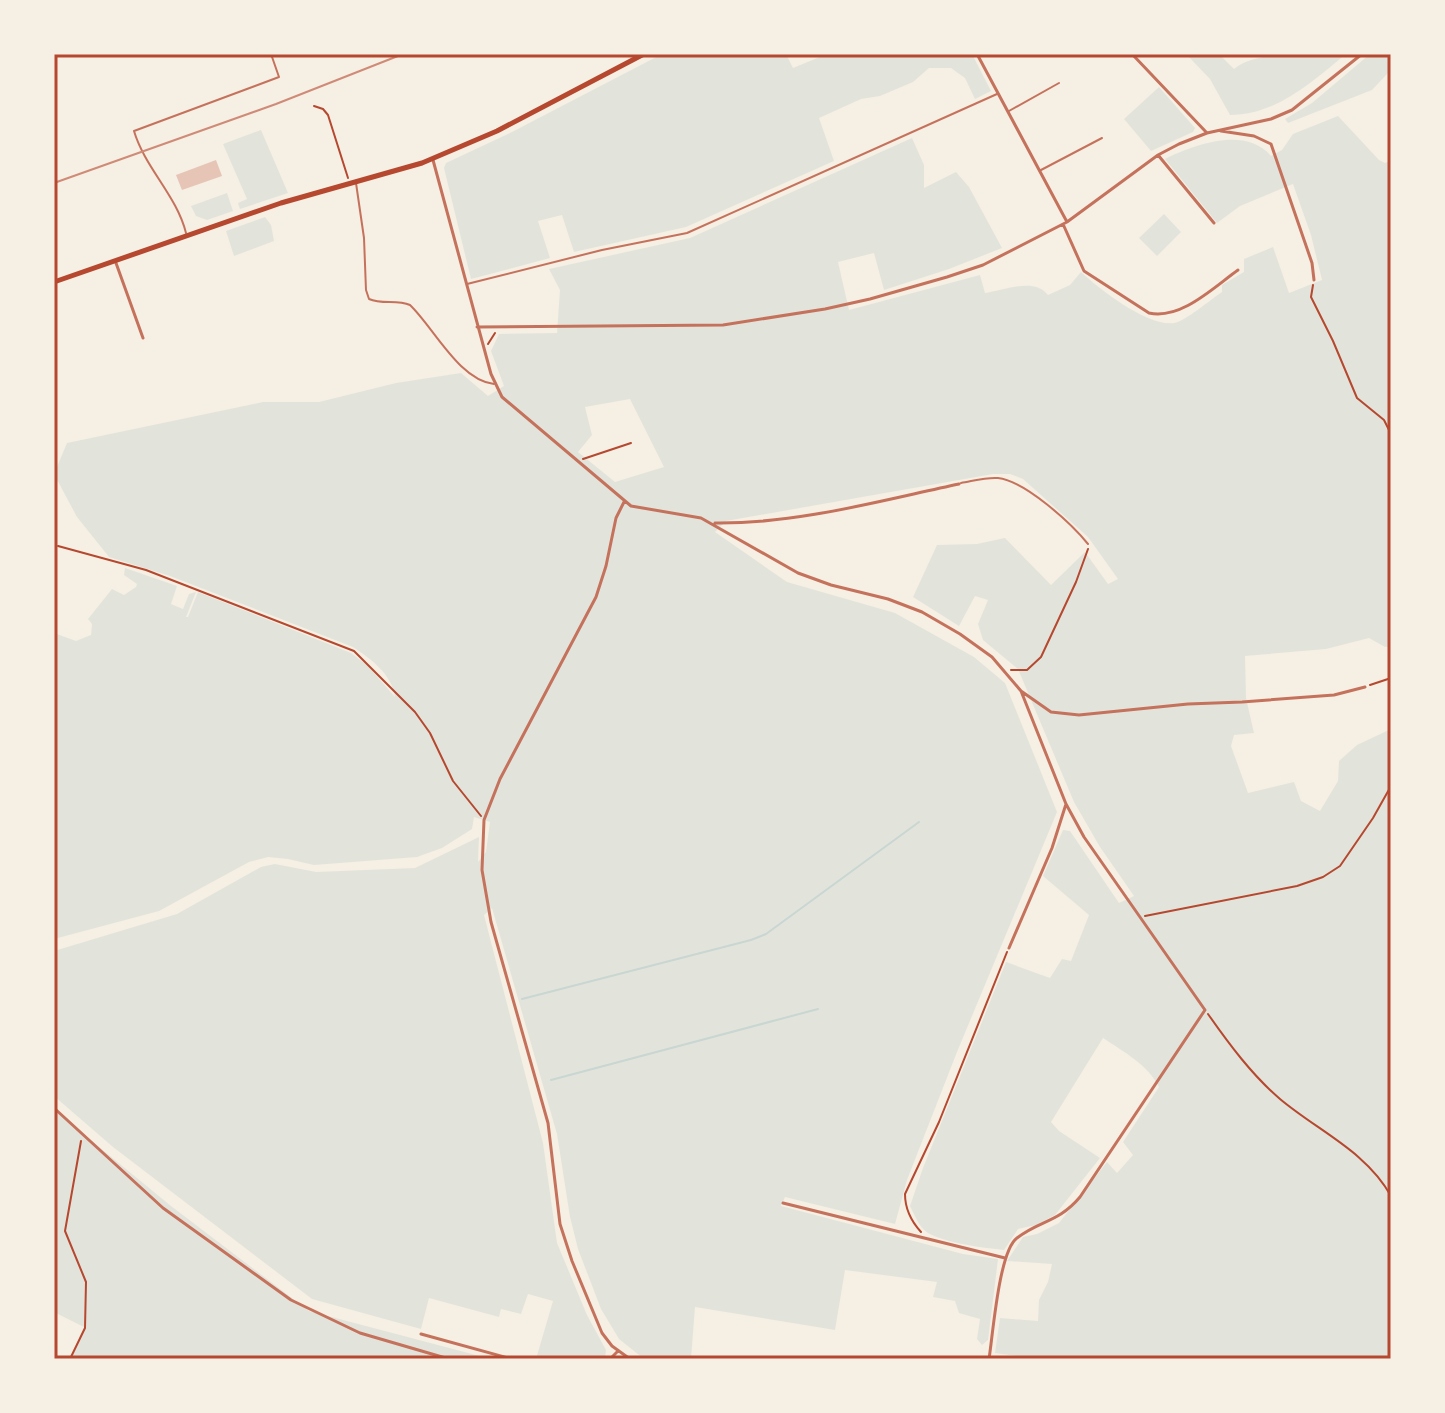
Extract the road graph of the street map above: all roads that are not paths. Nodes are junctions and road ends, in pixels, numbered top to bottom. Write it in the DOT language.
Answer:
graph roads {
  1 [pos="271,54"];
  2 [pos="644,54"];
  3 [pos="977,54"];
  4 [pos="1132,54"];
  5 [pos="1362,54"];
  6 [pos="1059,83"];
  7 [pos="998,93"];
  8 [pos="1008,112"];
  9 [pos="1207,133"];
  10 [pos="1102,138"];
  11 [pos="1158,155"];
  12 [pos="433,159"];
  13 [pos="1040,170"];
  14 [pos="353,182"];
  15 [pos="1065,223"];
  16 [pos="1214,223"];
  17 [pos="187,234"];
  18 [pos="115,260"];
  19 [pos="1238,270"];
  20 [pos="1314,280"];
  21 [pos="54,282"];
  22 [pos="466,285"];
  23 [pos="477,327"];
  24 [pos="143,338"];
  25 [pos="494,384"];
  26 [pos="959,484"];
  27 [pos="624,502"];
  28 [pos="711,523"];
  29 [pos="54,534"];
  30 [pos="1088,544"];
  31 [pos="56,546"];
  32 [pos="54,551"];
  33 [pos="1365,687"];
  34 [pos="1021,691"];
  35 [pos="1066,804"];
  36 [pos="1009,948"];
  37 [pos="54,1108"];
  38 [pos="783,1203"];
  39 [pos="1005,1258"];
  40 [pos="421,1334"];
  41 [pos="618,1351"];
  42 [pos="449,1359"];
  43 [pos="512,1359"];
  44 [pos="610,1359"];
  45 [pos="630,1359"];
  46 [pos="989,1359"];
  1 -- 17 [label="lane"];
  2 -- 12 [label="main road"];
  3 -- 7 [label="street"];
  4 -- 9 [label="street"];
  5 -- 9 [label="street"];
  6 -- 8 [label="lane"];
  7 -- 8 [label="street"];
  7 -- 22 [label="lane"];
  8 -- 13 [label="street"];
  9 -- 11 [label="street"];
  9 -- 20 [label="street"];
  10 -- 13 [label="lane"];
  11 -- 15 [label="street"];
  11 -- 16 [label="street"];
  12 -- 14 [label="main road"];
  12 -- 22 [label="street"];
  13 -- 15 [label="street"];
  14 -- 17 [label="main road"];
  14 -- 25 [label="lane"];
  15 -- 19 [label="street"];
  15 -- 23 [label="street"];
  17 -- 18 [label="main road"];
  18 -- 21 [label="main road"];
  18 -- 24 [label="street"];
  22 -- 23 [label="street"];
  23 -- 25 [label="street"];
  25 -- 27 [label="street"];
  26 -- 28 [label="street"];
  26 -- 30 [label="lane"];
  27 -- 28 [label="street"];
  27 -- 41 [label="street"];
  28 -- 34 [label="street"];
  29 -- 31 [label="street"];
  31 -- 32 [label="street"];
  33 -- 34 [label="street"];
  34 -- 35 [label="street"];
  35 -- 36 [label="street"];
  35 -- 39 [label="street"];
  37 -- 42 [label="street"];
  38 -- 39 [label="street"];
  39 -- 46 [label="street"];
  40 -- 43 [label="street"];
  41 -- 44 [label="street"];
  41 -- 45 [label="street"];
}
